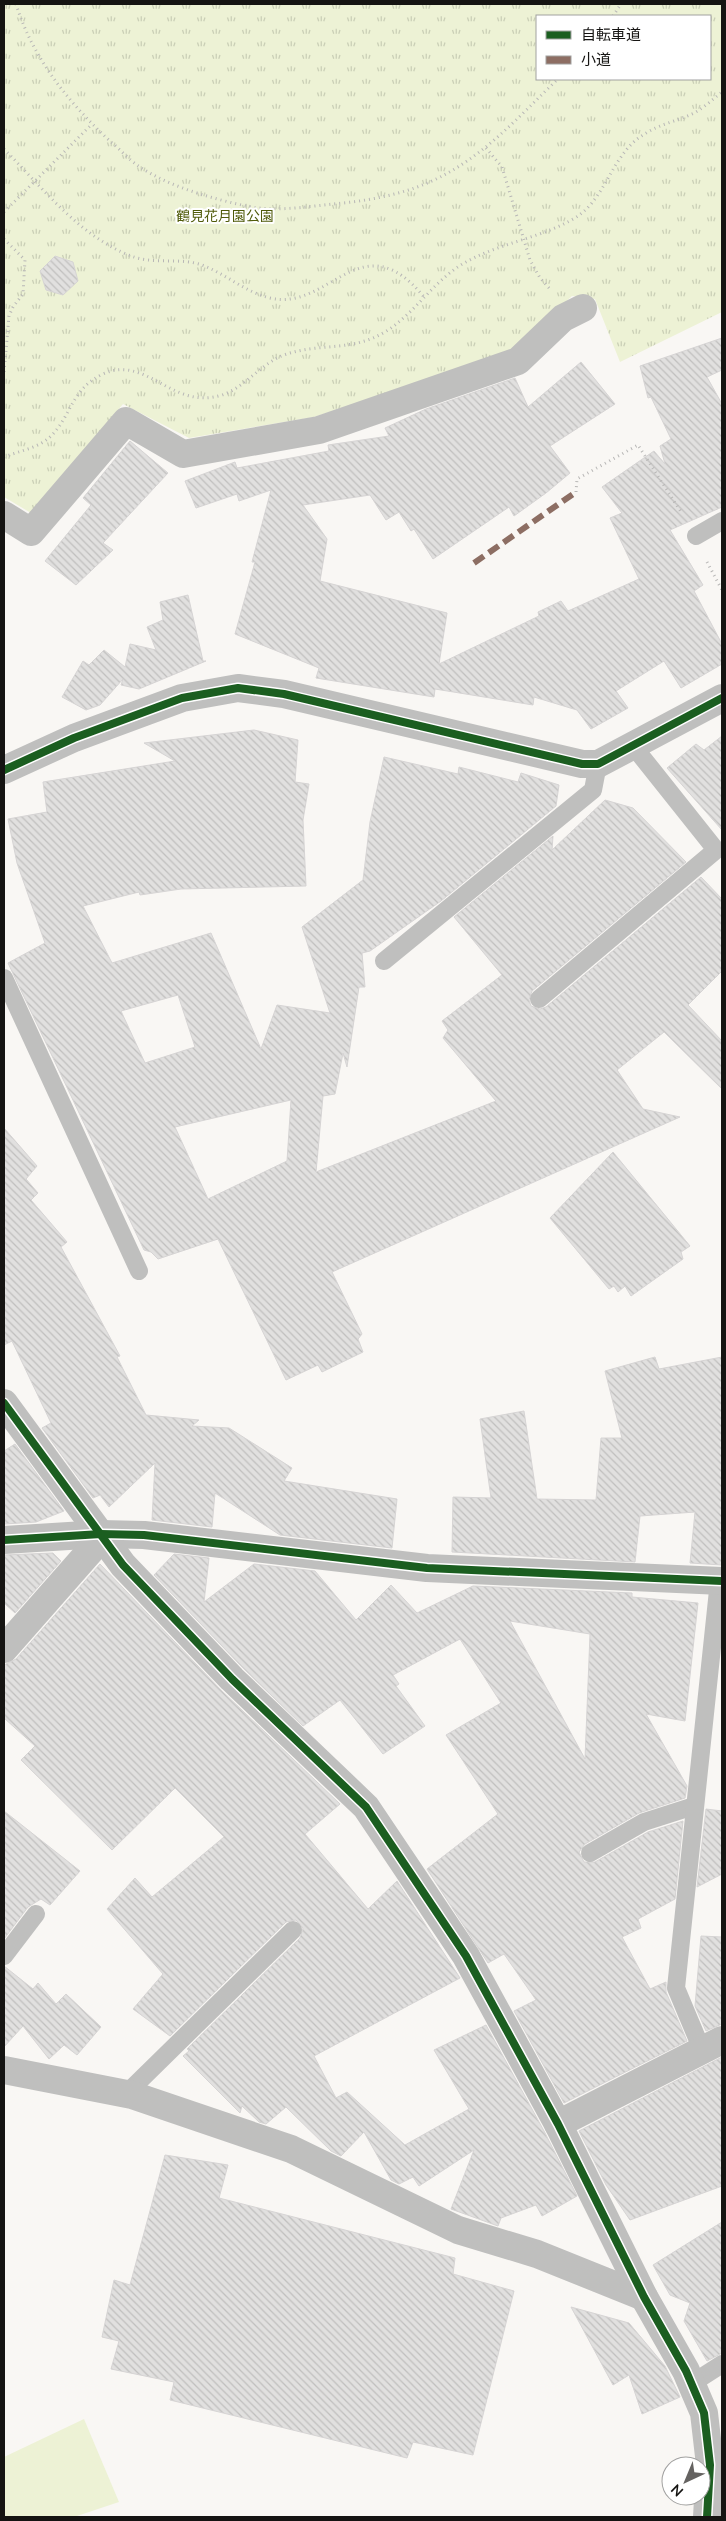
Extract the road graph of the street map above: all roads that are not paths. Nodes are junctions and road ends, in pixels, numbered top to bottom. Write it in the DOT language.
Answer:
graph roads {
  1 [pos="577,311"];
  2 [pos="4,515"];
  3 [pos="722,522"];
  4 [pos="696,536"];
  5 [pos="722,698"];
  6 [pos="634,747"];
  7 [pos="598,764"];
  8 [pos="4,770"];
  9 [pos="384,961"];
  10 [pos="4,978"];
  11 [pos="539,1000"];
  12 [pos="139,1271"];
  13 [pos="4,1403"];
  14 [pos="101,1534"];
  15 [pos="4,1540"];
  16 [pos="721,1581"];
  17 [pos="4,1649"];
  18 [pos="694,1806"];
  19 [pos="590,1853"];
  20 [pos="36,1914"];
  21 [pos="293,1930"];
  22 [pos="4,1956"];
  23 [pos="712,2045"];
  24 [pos="4,2070"];
  25 [pos="126,2094"];
  26 [pos="558,2124"];
  27 [pos="644,2297"];
  28 [pos="722,2364"];
  29 [pos="691,2384"];
  30 [pos="707,2517"];
  1 -- 2 [label="street"];
  3 -- 4 [label="lane"];
  5 -- 6 [label="street"];
  6 -- 7 [label="street"];
  6 -- 11 [label="lane"];
  7 -- 8 [label="street"];
  7 -- 9 [label="lane"];
  10 -- 12 [label="lane"];
  13 -- 14 [label="street"];
  14 -- 15 [label="street"];
  14 -- 16 [label="street"];
  14 -- 17 [label="street"];
  14 -- 26 [label="street"];
  16 -- 18 [label="lane"];
  18 -- 19 [label="lane"];
  18 -- 23 [label="lane"];
  20 -- 22 [label="lane"];
  21 -- 25 [label="lane"];
  23 -- 26 [label="street"];
  24 -- 25 [label="street"];
  25 -- 27 [label="street"];
  26 -- 27 [label="street"];
  27 -- 29 [label="street"];
  28 -- 29 [label="lane"];
  29 -- 30 [label="street"];
}
